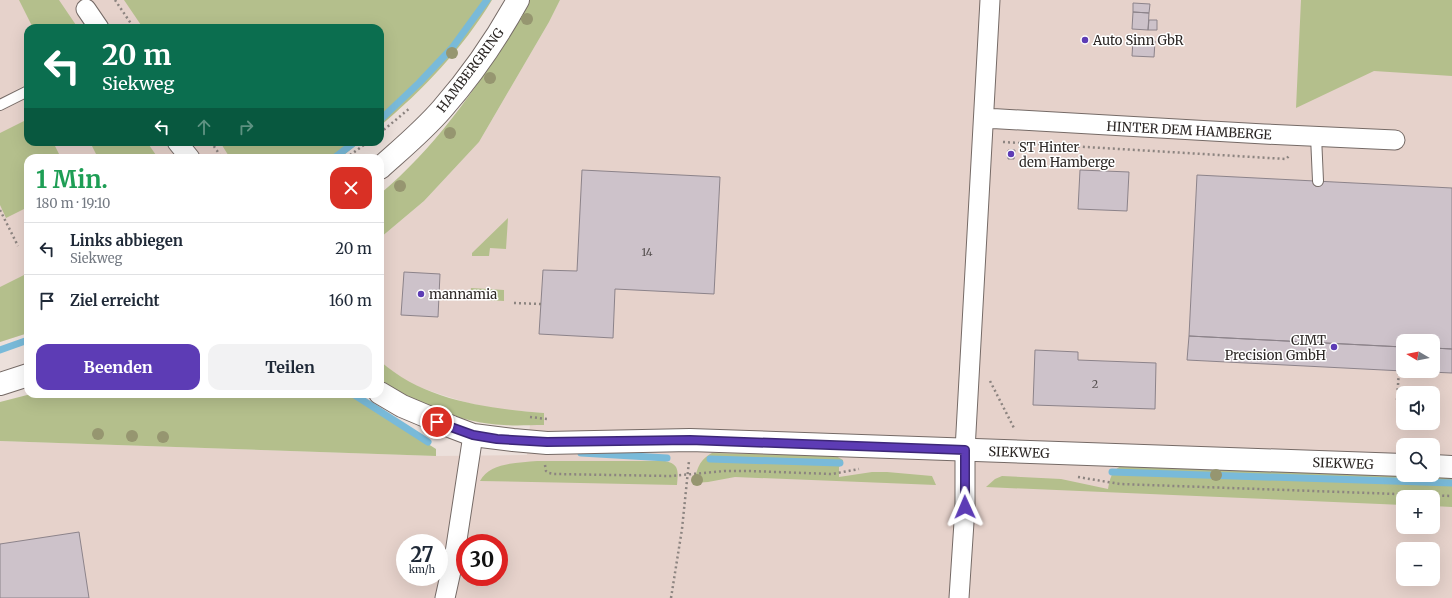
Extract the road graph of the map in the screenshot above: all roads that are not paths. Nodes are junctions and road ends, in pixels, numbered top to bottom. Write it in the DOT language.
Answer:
graph roads {
  1 [pos="518,0"];
  2 [pos="990,0"];
  3 [pos="85,3"];
  4 [pos="97,24"];
  5 [pos="24,93"];
  6 [pos="0,105"];
  7 [pos="984,118"];
  8 [pos="1316,136"];
  9 [pos="1395,140"];
  10 [pos="384,164"];
  11 [pos="1318,181"];
  12 [pos="24,376"];
  13 [pos="0,384"];
  14 [pos="384,395"];
  15 [pos="473,435"];
  16 [pos="965,450"];
  17 [pos="1396,465"];
  18 [pos="1440,466"];
  19 [pos="1452,467"];
  20 [pos="445,598"];
  21 [pos="959,598"];
  1 -- 10 [label="street, HAMBERGRING"];
  2 -- 7 [label="street"];
  3 -- 4 [label="street"];
  5 -- 6 [label="lane"];
  7 -- 8 [label="street, HINTER DEM HAMBERGE"];
  7 -- 16 [label="street"];
  8 -- 9 [label="street, HINTER DEM HAMBERGE"];
  8 -- 11 [label="lane"];
  12 -- 13 [label="street"];
  14 -- 15 [label="street, SIEKWEG"];
  15 -- 16 [label="street, SIEKWEG"];
  15 -- 20 [label="street"];
  16 -- 17 [label="street, SIEKWEG"];
  16 -- 21 [label="street"];
  18 -- 19 [label="street"];
}
